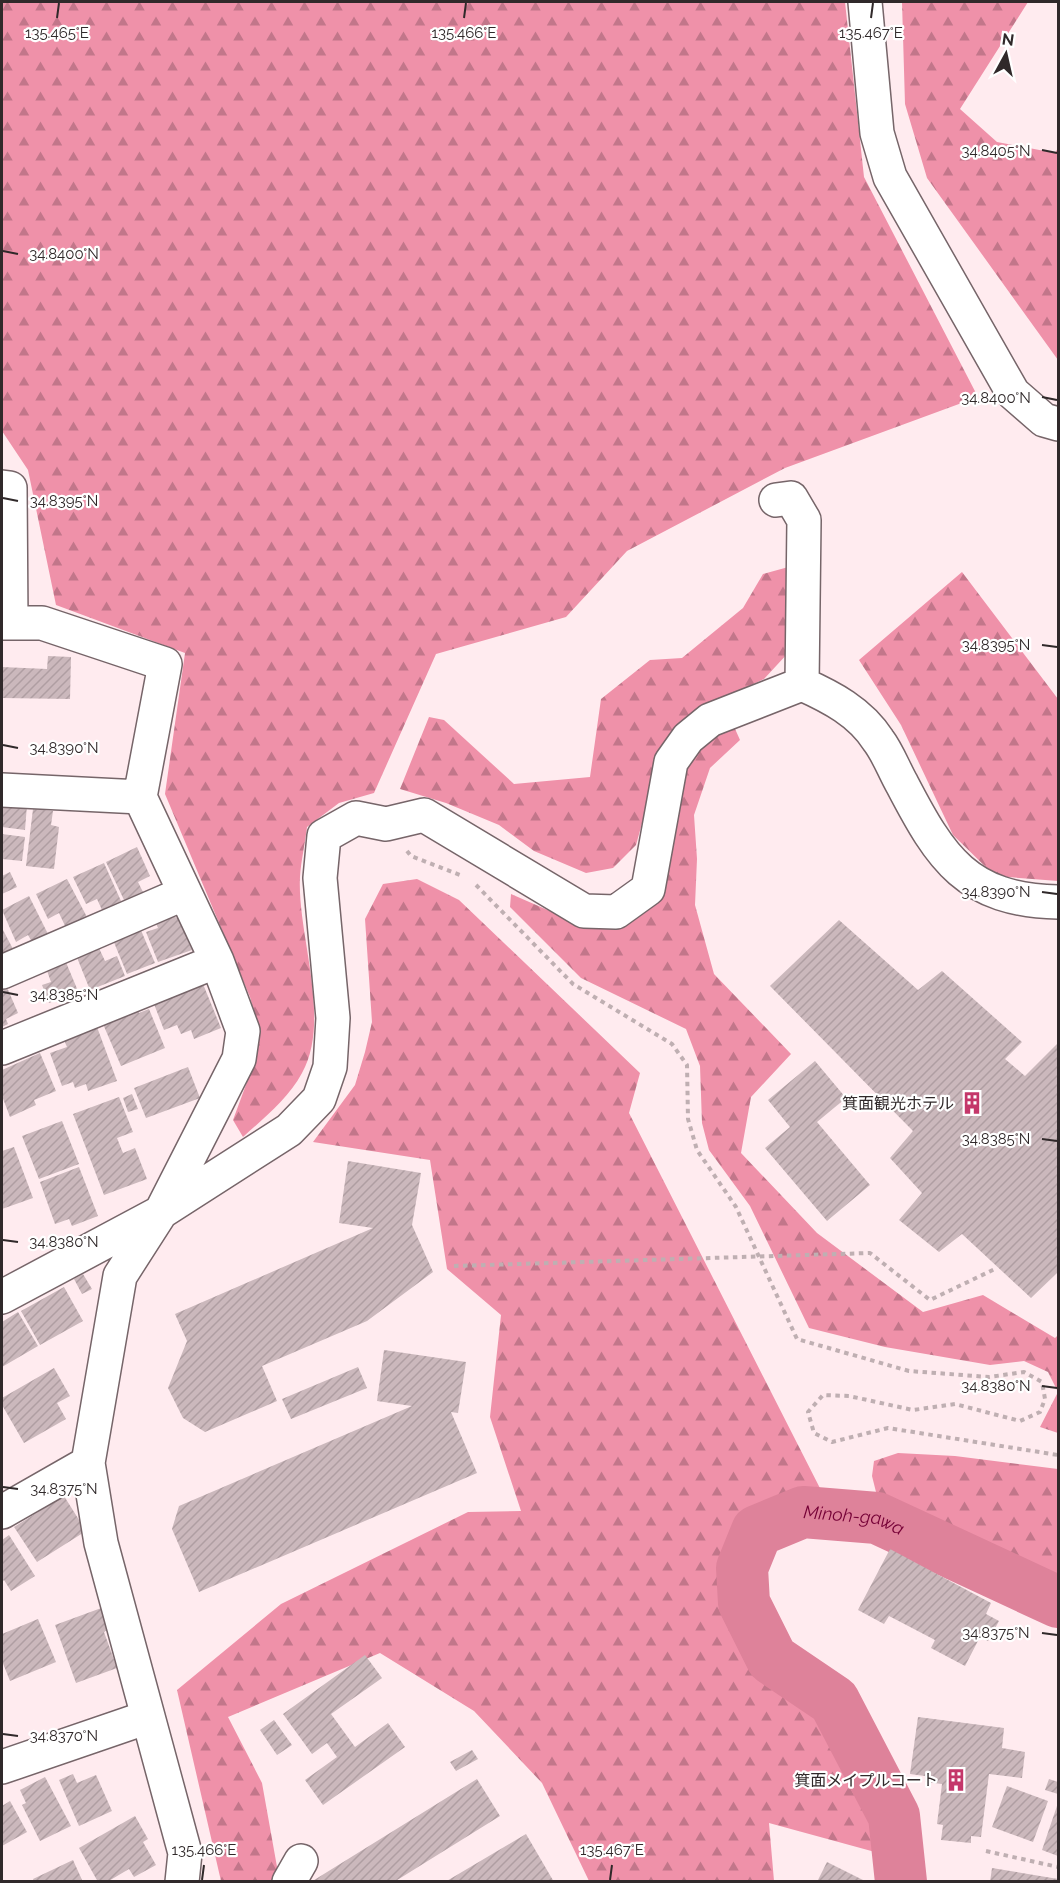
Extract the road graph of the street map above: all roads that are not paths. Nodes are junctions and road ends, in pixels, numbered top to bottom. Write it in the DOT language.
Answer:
graph roads {
  1 [pos="865,2"];
  2 [pos="1059,423"];
  3 [pos="2,487"];
  4 [pos="776,500"];
  5 [pos="7,623"];
  6 [pos="802,684"];
  7 [pos="2,790"];
  8 [pos="140,797"];
  9 [pos="184,892"];
  10 [pos="1059,902"];
  11 [pos="217,961"];
  12 [pos="2,972"];
  13 [pos="2,1048"];
  14 [pos="161,1212"];
  15 [pos="2,1297"];
  16 [pos="88,1463"];
  17 [pos="2,1512"];
  18 [pos="148,1717"];
  19 [pos="2,1767"];
  20 [pos="182,1881"];
  1 -- 2 [label="street"];
  3 -- 5 [label="street"];
  4 -- 6 [label="street"];
  5 -- 8 [label="street"];
  6 -- 10 [label="street"];
  6 -- 14 [label="street"];
  7 -- 8 [label="street"];
  8 -- 9 [label="street"];
  9 -- 11 [label="street"];
  9 -- 12 [label="street"];
  11 -- 13 [label="street"];
  11 -- 14 [label="street"];
  14 -- 15 [label="street"];
  14 -- 16 [label="street"];
  16 -- 17 [label="street"];
  16 -- 18 [label="street"];
  18 -- 19 [label="street"];
  18 -- 20 [label="street"];
}
